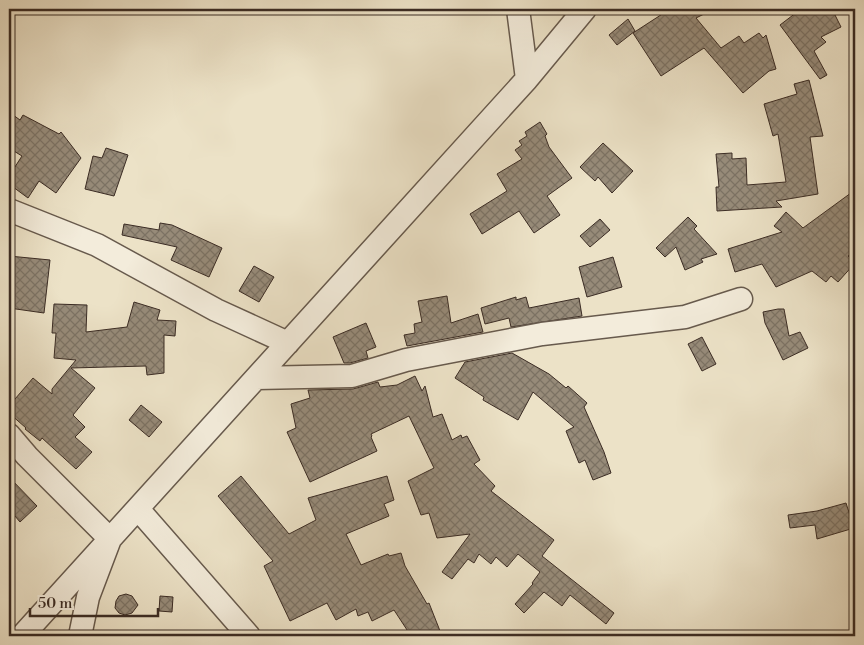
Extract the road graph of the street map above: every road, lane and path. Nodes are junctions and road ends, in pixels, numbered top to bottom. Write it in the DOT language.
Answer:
graph roads {
  1 [pos="518,9"];
  2 [pos="585,9"];
  3 [pos="527,79"];
  4 [pos="9,210"];
  5 [pos="741,299"];
  6 [pos="288,343"];
  7 [pos="256,378"];
  8 [pos="9,435"];
  9 [pos="138,508"];
  10 [pos="110,539"];
  11 [pos="22,636"];
  12 [pos="80,636"];
  13 [pos="249,636"];
  1 -- 3 [label="street"];
  2 -- 3 [label="street"];
  3 -- 6 [label="street"];
  4 -- 6 [label="street"];
  5 -- 7 [label="street"];
  6 -- 7 [label="street"];
  7 -- 9 [label="street"];
  8 -- 10 [label="street"];
  9 -- 10 [label="street"];
  9 -- 13 [label="street"];
  10 -- 11 [label="street"];
  10 -- 12 [label="street"];
}
